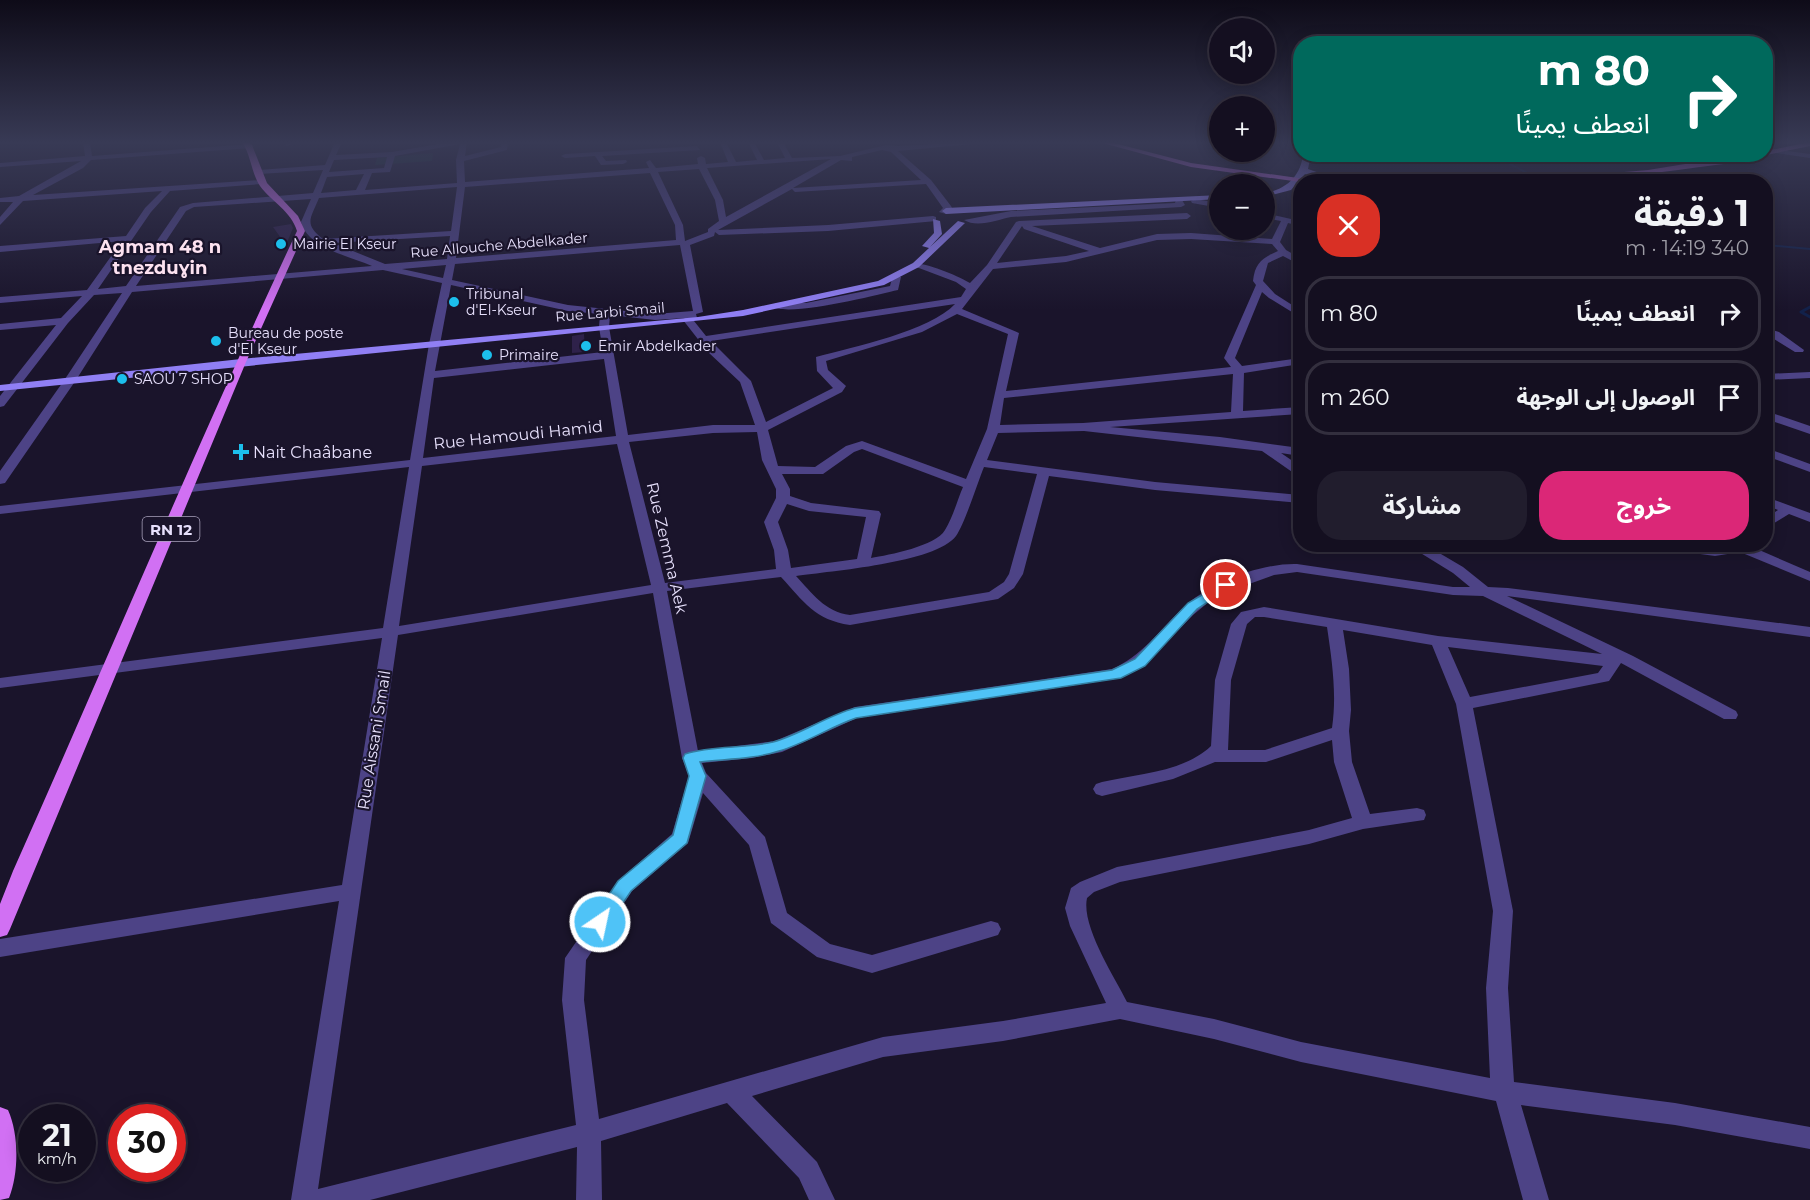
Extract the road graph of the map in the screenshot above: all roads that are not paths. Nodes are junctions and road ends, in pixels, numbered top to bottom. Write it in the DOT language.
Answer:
graph roads {
  1 [pos="31,198"];
  2 [pos="159,198"];
  3 [pos="275,198"];
  4 [pos="316,198"];
  5 [pos="459,198"];
  6 [pos="665,198"];
  7 [pos="718,198"];
  8 [pos="770,198"];
  9 [pos="780,198"];
  10 [pos="940,198"];
  11 [pos="20,199"];
  12 [pos="0,200"];
  13 [pos="1209,200"];
  14 [pos="1209,200"];
  15 [pos="1195,201"];
  16 [pos="1180,204"];
  17 [pos="1209,204"];
  18 [pos="945,212"];
  19 [pos="1187,216"];
  20 [pos="1275,217"];
  21 [pos="992,219"];
  22 [pos="1286,219"];
  23 [pos="935,220"];
  24 [pos="966,220"];
  25 [pos="1293,221"];
  26 [pos="0,222"];
  27 [pos="723,222"];
  28 [pos="1019,225"];
  29 [pos="714,232"];
  30 [pos="455,233"];
  31 [pos="1191,236"];
  32 [pos="129,238"];
  33 [pos="322,242"];
  34 [pos="1275,242"];
  35 [pos="683,243"];
  36 [pos="0,249"];
  37 [pos="1099,251"];
  38 [pos="1283,252"];
  39 [pos="1293,258"];
  40 [pos="451,262"];
  41 [pos="916,266"];
  42 [pos="990,267"];
  43 [pos="386,268"];
  44 [pos="279,275"];
  45 [pos="896,277"];
  46 [pos="447,281"];
  47 [pos="1260,286"];
  48 [pos="971,288"];
  49 [pos="128,291"];
  50 [pos="90,293"];
  51 [pos="966,299"];
  52 [pos="0,300"];
  53 [pos="776,306"];
  54 [pos="1293,309"];
  55 [pos="956,310"];
  56 [pos="696,316"];
  57 [pos="604,320"];
  58 [pos="64,321"];
  59 [pos="0,327"];
  60 [pos="1773,333"];
  61 [pos="705,339"];
  62 [pos="434,344"];
  63 [pos="1799,350"];
  64 [pos="608,355"];
  65 [pos="242,362"];
  66 [pos="1293,362"];
  67 [pos="1239,370"];
  68 [pos="429,375"];
  69 [pos="1810,375"];
  70 [pos="1773,376"];
  71 [pos="70,380"];
  72 [pos="14,387"];
  73 [pos="0,388"];
  74 [pos="999,394"];
  75 [pos="0,404"];
  76 [pos="1293,411"];
  77 [pos="1237,415"];
  78 [pos="1773,417"];
  79 [pos="1086,427"];
  80 [pos="762,428"];
  81 [pos="993,429"];
  82 [pos="1810,430"];
  83 [pos="623,441"];
  84 [pos="1265,448"];
  85 [pos="1293,451"];
  86 [pos="1773,455"];
  87 [pos="416,463"];
  88 [pos="980,464"];
  89 [pos="1293,466"];
  90 [pos="1810,468"];
  91 [pos="774,470"];
  92 [pos="1044,471"];
  93 [pos="0,480"];
  94 [pos="971,484"];
  95 [pos="189,488"];
  96 [pos="783,498"];
  97 [pos="1293,499"];
  98 [pos="1773,504"];
  99 [pos="1788,509"];
  100 [pos="0,510"];
  101 [pos="1810,518"];
  102 [pos="1773,519"];
  103 [pos="1427,552"];
  104 [pos="1753,552"];
  105 [pos="863,563"];
  106 [pos="784,572"];
  107 [pos="1810,577"];
  108 [pos="658,588"];
  109 [pos="1484,591"];
  110 [pos="1334,624"];
  111 [pos="390,632"];
  112 [pos="1810,632"];
  113 [pos="1438,641"];
  114 [pos="1602,648"];
  115 [pos="1614,662"];
  116 [pos="112,668"];
  117 [pos="0,683"];
  118 [pos="1464,704"];
  119 [pos="1730,715"];
  120 [pos="1340,731"];
  121 [pos="1214,756"];
  122 [pos="694,767"];
  123 [pos="1102,789"];
  124 [pos="1417,815"];
  125 [pos="1363,822"];
  126 [pos="351,891"];
  127 [pos="0,928"];
  128 [pos="991,929"];
  129 [pos="0,948"];
  130 [pos="1120,1010"];
  131 [pos="730,1090"];
  132 [pos="1507,1092"];
  133 [pos="0,1118"];
  134 [pos="589,1133"];
  135 [pos="1810,1138"];
  136 [pos="0,1189"];
  137 [pos="304,1200"];
  138 [pos="321,1200"];
  139 [pos="589,1200"];
  140 [pos="822,1200"];
  141 [pos="1536,1200"];
  1 -- 11 [label="street"];
  2 -- 32 [label="street"];
  3 -- 44 [label="main road, RN 12"];
  3 -- 49 [label="street"];
  4 -- 33 [label="street"];
  5 -- 30 [label="street, Rue Aissani Smail"];
  6 -- 35 [label="street"];
  7 -- 27 [label="street"];
  8 -- 27 [label="street"];
  9 -- 29 [label="street"];
  10 -- 18 [label="street"];
  11 -- 12 [label="street"];
  11 -- 26 [label="street"];
  13 -- 18 [label="main road"];
  14 -- 15 [label="main road"];
  15 -- 16 [label="main road"];
  15 -- 17 [label="street"];
  16 -- 19 [label="street"];
  16 -- 21 [label="street"];
  16 -- 24 [label="main road"];
  18 -- 23 [label="main road"];
  18 -- 24 [label="main road"];
  19 -- 28 [label="street"];
  19 -- 31 [label="street"];
  20 -- 22 [label="street"];
  21 -- 24 [label="street"];
  21 -- 28 [label="street"];
  22 -- 25 [label="street"];
  22 -- 34 [label="street"];
  23 -- 24 [label="main road"];
  23 -- 29 [label="street"];
  23 -- 56 [label="main road"];
  24 -- 41 [label="main road"];
  27 -- 29 [label="street"];
  28 -- 37 [label="street"];
  28 -- 42 [label="street"];
  29 -- 35 [label="street, Rue Allouche Abdelkader"];
  30 -- 33 [label="street"];
  30 -- 40 [label="street, Rue Aissani Smail"];
  31 -- 34 [label="street"];
  31 -- 37 [label="street"];
  32 -- 36 [label="street"];
  32 -- 50 [label="street"];
  33 -- 43 [label="street"];
  34 -- 38 [label="street"];
  35 -- 40 [label="street, Rue Allouche Abdelkader"];
  35 -- 56 [label="street"];
  37 -- 42 [label="street"];
  38 -- 39 [label="street"];
  38 -- 47 [label="street"];
  40 -- 43 [label="street, Rue Allouche Abdelkader"];
  40 -- 46 [label="street, Rue Aissani Smail"];
  41 -- 45 [label="main road"];
  41 -- 48 [label="street"];
  42 -- 48 [label="street"];
  43 -- 44 [label="street, Rue Allouche Abdelkader"];
  43 -- 46 [label="street"];
  44 -- 49 [label="street, Rue Allouche Abdelkader"];
  44 -- 65 [label="main road, RN 12"];
  45 -- 53 [label="street"];
  46 -- 57 [label="street"];
  46 -- 62 [label="street, Rue Aissani Smail"];
  47 -- 54 [label="street"];
  47 -- 67 [label="street"];
  48 -- 51 [label="street"];
  49 -- 50 [label="street, Rue Allouche Abdelkader"];
  49 -- 71 [label="street"];
  50 -- 52 [label="street, Rue Allouche Abdelkader"];
  50 -- 58 [label="street"];
  51 -- 55 [label="street"];
  51 -- 61 [label="street"];
  53 -- 56 [label="main road"];
  55 -- 74 [label="street"];
  55 -- 80 [label="street"];
  56 -- 57 [label="main road, Rue Larbi Smail"];
  56 -- 61 [label="street"];
  57 -- 62 [label="main road, Rue Larbi Smail"];
  57 -- 64 [label="street, Rue Zemma Aek"];
  58 -- 59 [label="street"];
  58 -- 72 [label="street"];
  60 -- 63 [label="street"];
  61 -- 80 [label="street"];
  62 -- 65 [label="main road, Rue Larbi Smail"];
  62 -- 68 [label="street, Rue Aissani Smail"];
  64 -- 68 [label="street"];
  64 -- 83 [label="street, Rue Zemma Aek"];
  65 -- 71 [label="main road, Rue Larbi Smail"];
  65 -- 95 [label="main road, RN 12"];
  66 -- 67 [label="street"];
  67 -- 74 [label="street"];
  67 -- 77 [label="street"];
  68 -- 87 [label="street, Rue Aissani Smail"];
  69 -- 70 [label="street"];
  71 -- 72 [label="main road, Rue Larbi Smail"];
  71 -- 93 [label="street"];
  72 -- 73 [label="main road, Rue Larbi Smail"];
  72 -- 75 [label="street"];
  74 -- 81 [label="street"];
  76 -- 77 [label="street"];
  77 -- 79 [label="street"];
  78 -- 82 [label="street"];
  79 -- 81 [label="street"];
  79 -- 84 [label="street"];
  80 -- 83 [label="street, Rue Hamoudi Hamid"];
  80 -- 91 [label="street"];
  81 -- 88 [label="street"];
  83 -- 87 [label="street, Rue Hamoudi Hamid"];
  83 -- 108 [label="street, Rue Zemma Aek"];
  84 -- 85 [label="street"];
  84 -- 89 [label="street"];
  86 -- 90 [label="street"];
  87 -- 95 [label="street, Rue Hamoudi Hamid"];
  87 -- 111 [label="street, Rue Aissani Smail"];
  88 -- 92 [label="street"];
  88 -- 94 [label="street"];
  91 -- 94 [label="street"];
  91 -- 96 [label="street"];
  92 -- 97 [label="street"];
  92 -- 106 [label="street"];
  94 -- 105 [label="street"];
  95 -- 100 [label="street, Rue Hamoudi Hamid"];
  95 -- 116 [label="main road, RN 12"];
  96 -- 105 [label="street"];
  96 -- 106 [label="street"];
  98 -- 99 [label="street"];
  99 -- 101 [label="street"];
  99 -- 102 [label="street"];
  103 -- 109 [label="street"];
  104 -- 107 [label="street"];
  105 -- 106 [label="street"];
  106 -- 108 [label="street"];
  108 -- 111 [label="street"];
  108 -- 122 [label="street, Rue Zemma Aek"];
  109 -- 112 [label="street"];
  109 -- 114 [label="street"];
  109 -- 122 [label="street"];
  110 -- 113 [label="street"];
  110 -- 120 [label="street"];
  110 -- 121 [label="street"];
  111 -- 116 [label="street"];
  111 -- 126 [label="street, Rue Aissani Smail"];
  113 -- 115 [label="street"];
  113 -- 118 [label="street"];
  114 -- 115 [label="street"];
  114 -- 119 [label="street"];
  115 -- 118 [label="street"];
  116 -- 117 [label="street"];
  116 -- 127 [label="main road, RN 12"];
  118 -- 132 [label="street"];
  120 -- 121 [label="street"];
  120 -- 125 [label="street"];
  121 -- 123 [label="street"];
  122 -- 128 [label="street"];
  122 -- 134 [label="street"];
  124 -- 125 [label="street"];
  125 -- 130 [label="street"];
  126 -- 129 [label="street"];
  126 -- 137 [label="street, Rue Aissani Smail"];
  130 -- 131 [label="street"];
  130 -- 132 [label="street"];
  131 -- 134 [label="street"];
  131 -- 140 [label="street"];
  132 -- 135 [label="street"];
  132 -- 141 [label="street"];
  133 -- 136 [label="main road"];
  134 -- 138 [label="street"];
  134 -- 139 [label="street"];
}
